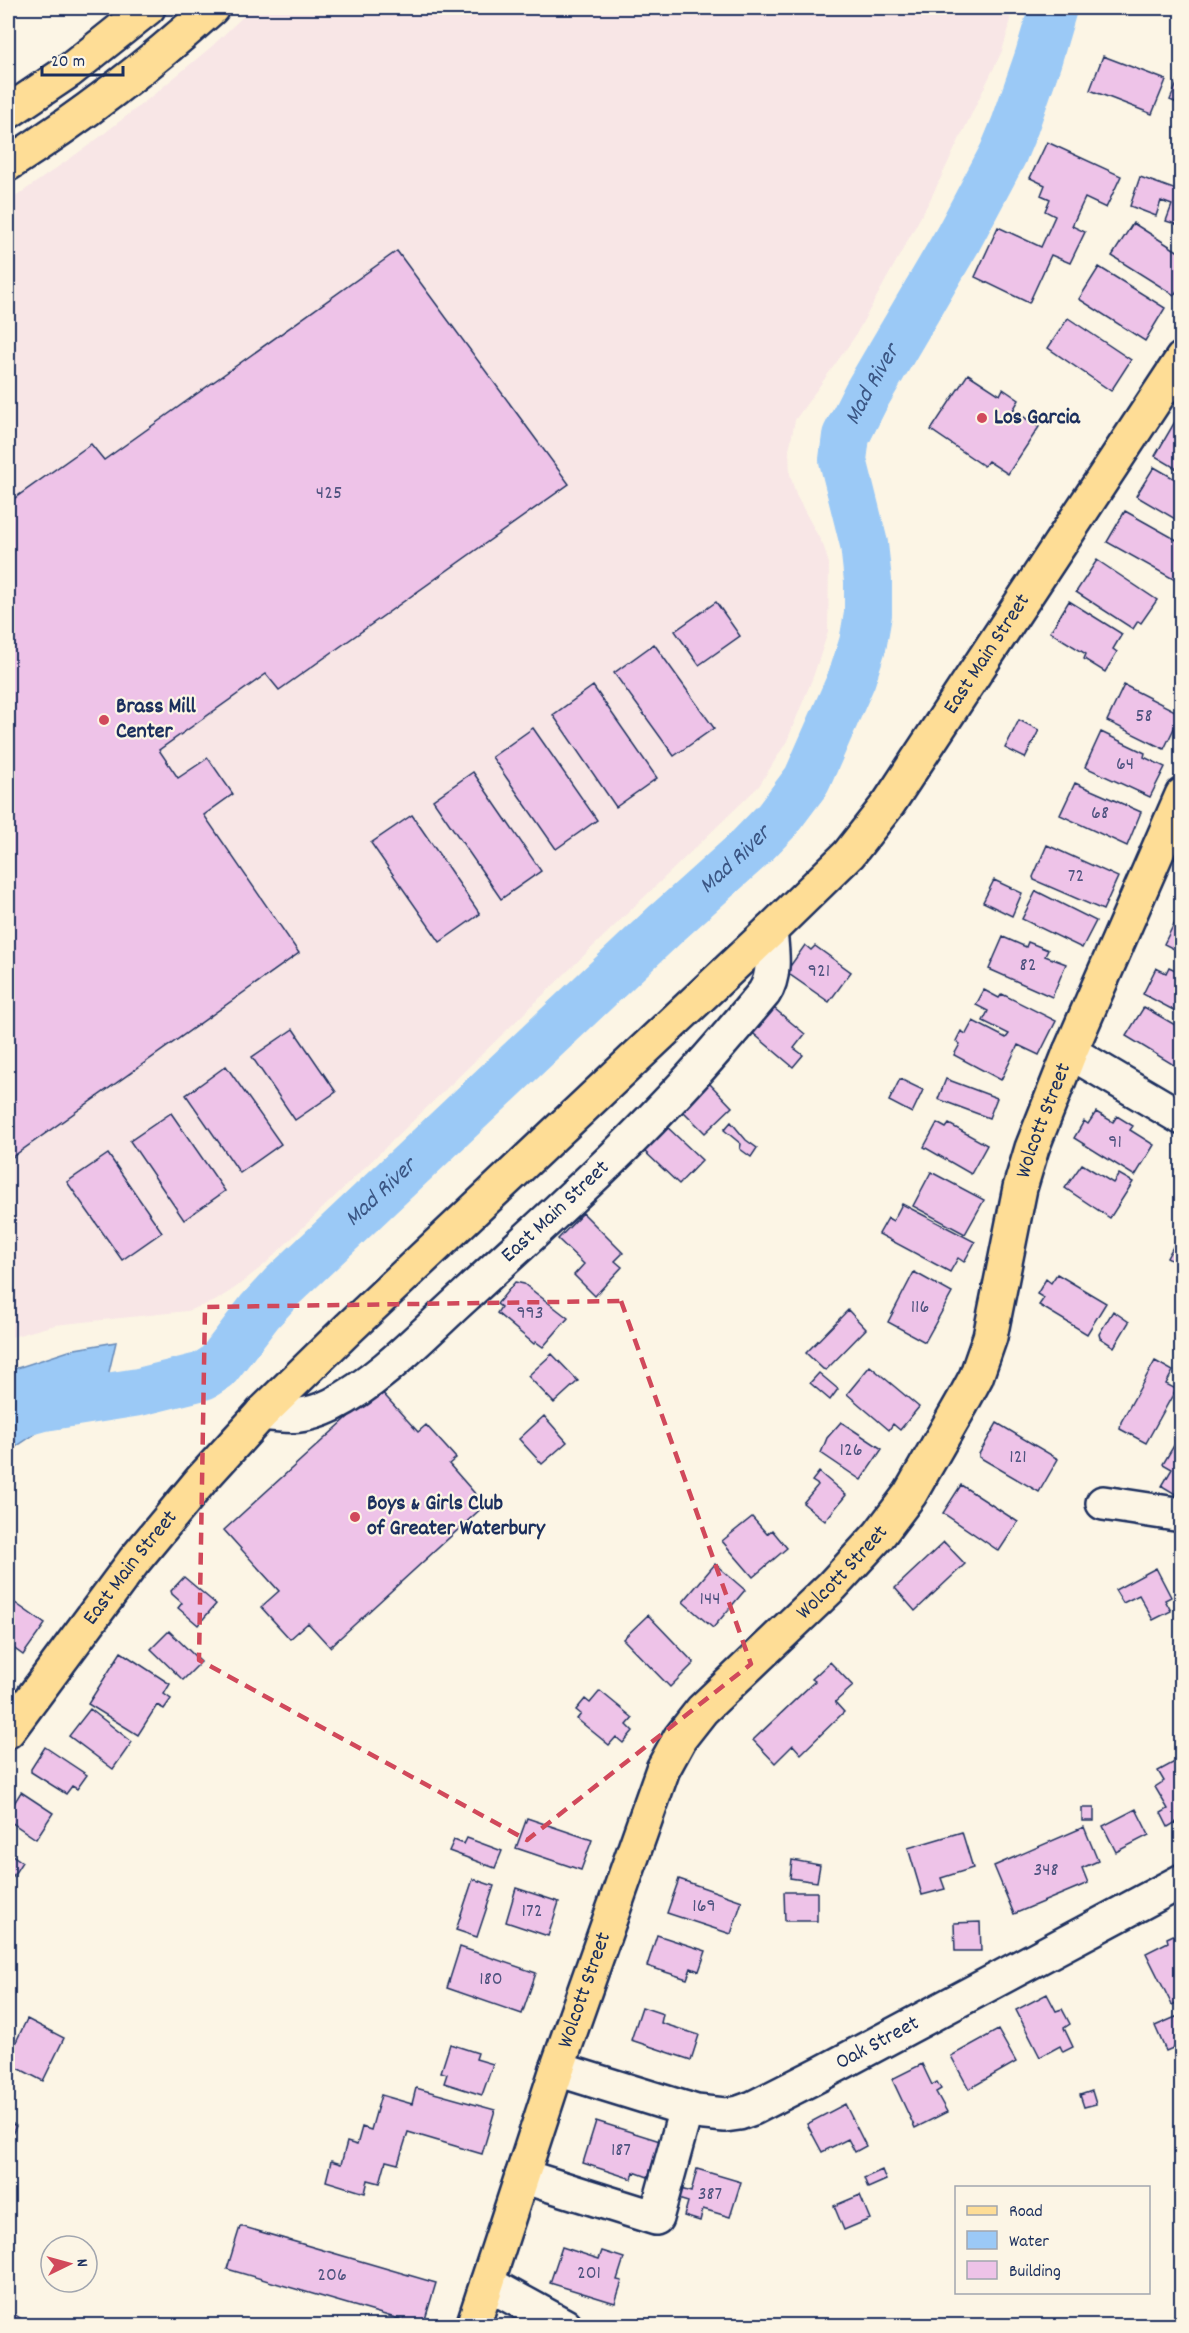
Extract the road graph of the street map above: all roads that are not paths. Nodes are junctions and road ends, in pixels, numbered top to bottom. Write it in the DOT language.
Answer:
graph roads {
  1 [pos="148,8"];
  2 [pos="212,8"];
  3 [pos="8,112"];
  4 [pos="8,164"];
  5 [pos="1182,358"];
  6 [pos="1182,795"];
  7 [pos="770,930"];
  8 [pos="1070,1052"];
  9 [pos="1182,1118"];
  10 [pos="262,1413"];
  11 [pos="1103,1503"];
  12 [pos="1182,1515"];
  13 [pos="8,1731"];
  14 [pos="1182,1881"];
  15 [pos="557,2069"];
  16 [pos="686,2109"];
  17 [pos="522,2176"];
  18 [pos="487,2283"];
  19 [pos="473,2325"];
  20 [pos="565,2325"];
  1 -- 3 [label="main road"];
  2 -- 4 [label="main road"];
  5 -- 7 [label="main road, East Main Street"];
  6 -- 8 [label="main road, Wolcott Street"];
  7 -- 10 [label="main road, East Main Street"];
  7 -- 10 [label="street, East Main Street"];
  8 -- 9 [label="street"];
  8 -- 15 [label="main road, Wolcott Street"];
  10 -- 13 [label="main road, East Main Street"];
  11 -- 12 [label="street"];
  14 -- 16 [label="street, Oak Street"];
  15 -- 16 [label="street, Oak Street"];
  15 -- 17 [label="main road, Wolcott Street"];
  16 -- 17 [label="street"];
  17 -- 18 [label="main road, Wolcott Street"];
  18 -- 19 [label="main road, Wolcott Street"];
  18 -- 20 [label="street"];
}
